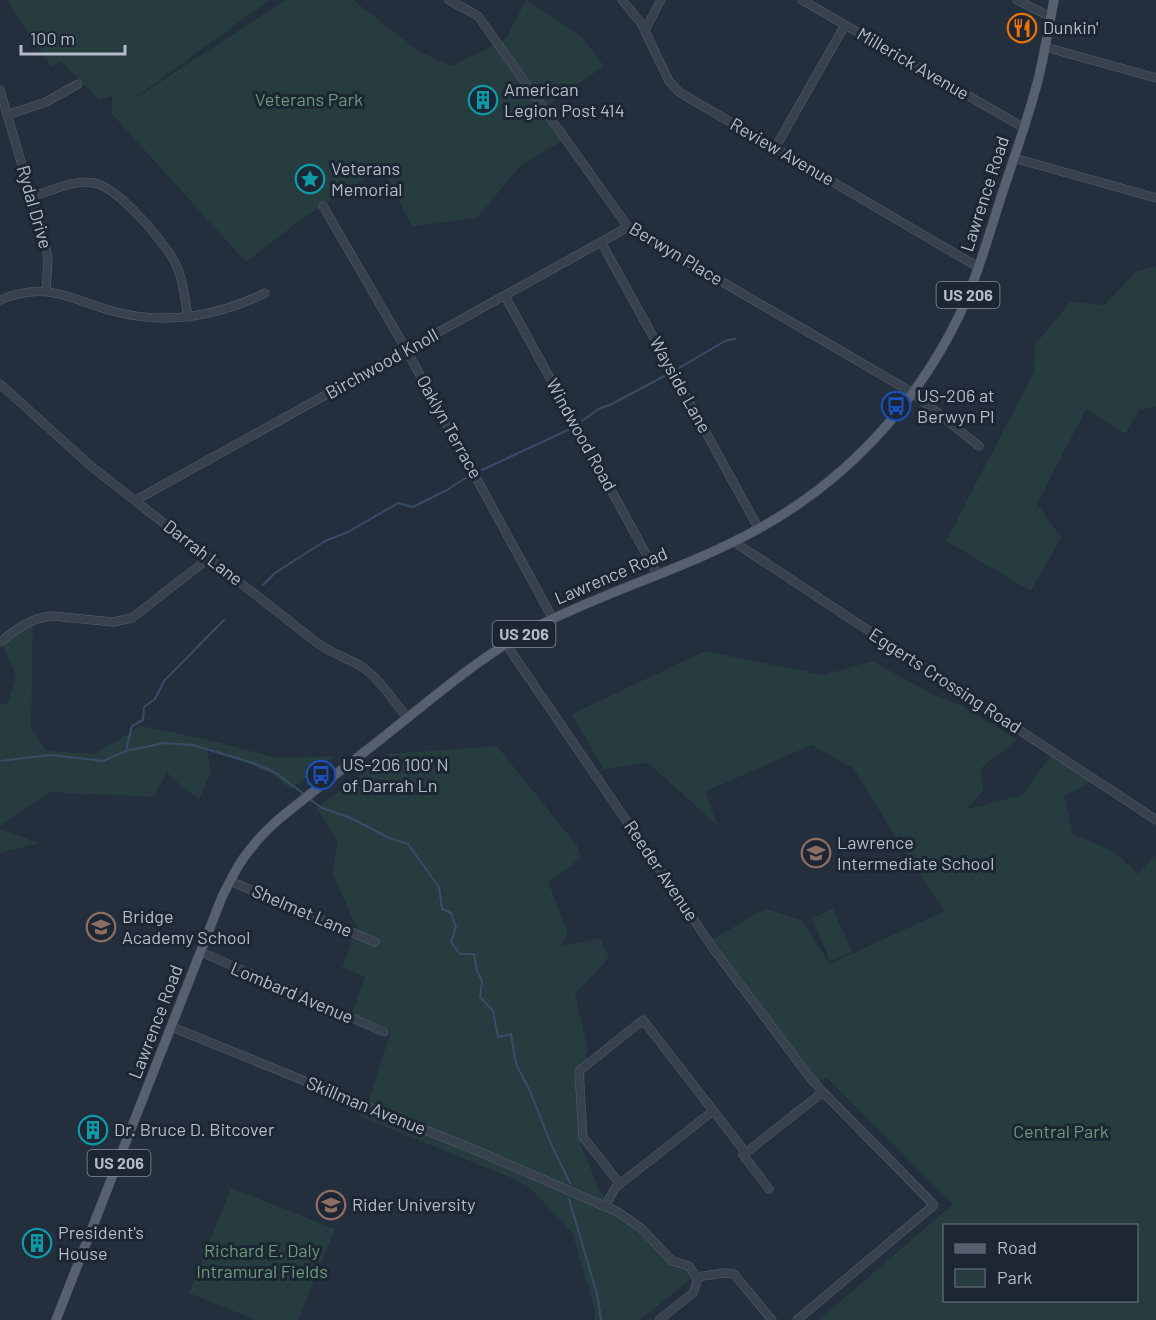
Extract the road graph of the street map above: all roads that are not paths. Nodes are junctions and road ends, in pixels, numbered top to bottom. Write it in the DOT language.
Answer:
graph roads {
  1 [pos="449,0"];
  2 [pos="622,0"];
  3 [pos="661,0"];
  4 [pos="802,0"];
  5 [pos="1017,0"];
  6 [pos="1054,0"];
  7 [pos="1050,17"];
  8 [pos="845,25"];
  9 [pos="645,30"];
  10 [pos="1045,48"];
  11 [pos="1156,78"];
  12 [pos="78,84"];
  13 [pos="0,90"];
  14 [pos="7,115"];
  15 [pos="1024,128"];
  16 [pos="775,148"];
  17 [pos="1014,158"];
  18 [pos="32,197"];
  19 [pos="1156,198"];
  20 [pos="323,206"];
  21 [pos="628,227"];
  22 [pos="601,242"];
  23 [pos="978,267"];
  24 [pos="46,291"];
  25 [pos="265,293"];
  26 [pos="504,296"];
  27 [pos="0,300"];
  28 [pos="188,317"];
  29 [pos="407,351"];
  30 [pos="0,384"];
  31 [pos="913,393"];
  32 [pos="979,446"];
  33 [pos="136,501"];
  34 [pos="759,529"];
  35 [pos="734,542"];
  36 [pos="209,558"];
  37 [pos="657,574"];
  38 [pos="554,619"];
  39 [pos="0,642"];
  40 [pos="506,644"];
  41 [pos="408,718"];
  42 [pos="1156,820"];
  43 [pos="230,881"];
  44 [pos="375,942"];
  45 [pos="201,952"];
  46 [pos="172,1027"];
  47 [pos="384,1032"];
  48 [pos="823,1092"];
  49 [pos="713,1111"];
  50 [pos="746,1153"];
  51 [pos="620,1184"];
  52 [pos="769,1189"];
  53 [pos="605,1206"];
  54 [pos="696,1277"];
  55 [pos="56,1320"];
  56 [pos="659,1320"];
  57 [pos="772,1320"];
  58 [pos="797,1320"];
  1 -- 21 [label="street, Berwyn Place"];
  2 -- 9 [label="street, Review Avenue"];
  3 -- 9 [label="street"];
  4 -- 8 [label="street, Millerick Avenue"];
  5 -- 7 [label="street"];
  6 -- 7 [label="main road, Lawrence Road / US 206"];
  7 -- 10 [label="main road, Lawrence Road / US 206"];
  8 -- 15 [label="street, Millerick Avenue"];
  8 -- 16 [label="street"];
  9 -- 16 [label="street, Review Avenue"];
  10 -- 11 [label="street"];
  10 -- 15 [label="main road, Lawrence Road / US 206"];
  12 -- 14 [label="street"];
  13 -- 14 [label="street, Rydal Drive"];
  14 -- 18 [label="street, Rydal Drive"];
  15 -- 17 [label="main road, Lawrence Road / US 206"];
  16 -- 23 [label="street, Review Avenue"];
  17 -- 19 [label="street"];
  17 -- 23 [label="main road, Lawrence Road / US 206"];
  18 -- 24 [label="street, Rydal Drive"];
  18 -- 28 [label="street"];
  20 -- 29 [label="street, Oaklyn Terrace"];
  21 -- 22 [label="street, Birchwood Knoll"];
  21 -- 31 [label="street, Berwyn Place"];
  22 -- 26 [label="street, Birchwood Knoll"];
  22 -- 34 [label="street, Wayside Lane"];
  23 -- 31 [label="main road, Lawrence Road / US 206"];
  24 -- 27 [label="street"];
  24 -- 28 [label="street"];
  25 -- 28 [label="street"];
  26 -- 29 [label="street, Birchwood Knoll"];
  26 -- 37 [label="street, Windwood Road"];
  29 -- 33 [label="street, Birchwood Knoll"];
  29 -- 38 [label="street, Oaklyn Terrace"];
  30 -- 33 [label="street, Darrah Lane"];
  31 -- 32 [label="street, Berwyn Place"];
  31 -- 34 [label="main road, Lawrence Road / US 206"];
  33 -- 36 [label="street, Darrah Lane"];
  34 -- 35 [label="main road, Lawrence Road / US 206"];
  35 -- 37 [label="main road, Lawrence Road / US 206"];
  35 -- 42 [label="street, Eggerts Crossing Road"];
  36 -- 39 [label="street"];
  36 -- 41 [label="street, Darrah Lane"];
  37 -- 38 [label="main road, Lawrence Road / US 206"];
  38 -- 40 [label="main road, Lawrence Road / US 206"];
  40 -- 41 [label="main road, Lawrence Road / US 206"];
  40 -- 48 [label="street, Reeder Avenue"];
  41 -- 43 [label="main road, Lawrence Road / US 206"];
  43 -- 44 [label="street, Shelmet Lane"];
  43 -- 45 [label="main road, Lawrence Road / US 206"];
  45 -- 46 [label="main road, Lawrence Road / US 206"];
  45 -- 47 [label="street, Lombard Avenue"];
  46 -- 53 [label="street, Skillman Avenue"];
  46 -- 55 [label="main road, Lawrence Road / US 206"];
  48 -- 50 [label="street"];
  48 -- 58 [label="street, Reeder Avenue"];
  49 -- 50 [label="street"];
  49 -- 51 [label="street"];
  49 -- 51 [label="street"];
  50 -- 52 [label="street"];
  51 -- 53 [label="street"];
  53 -- 54 [label="street, Skillman Avenue"];
  54 -- 56 [label="street"];
  54 -- 57 [label="street"];
}
